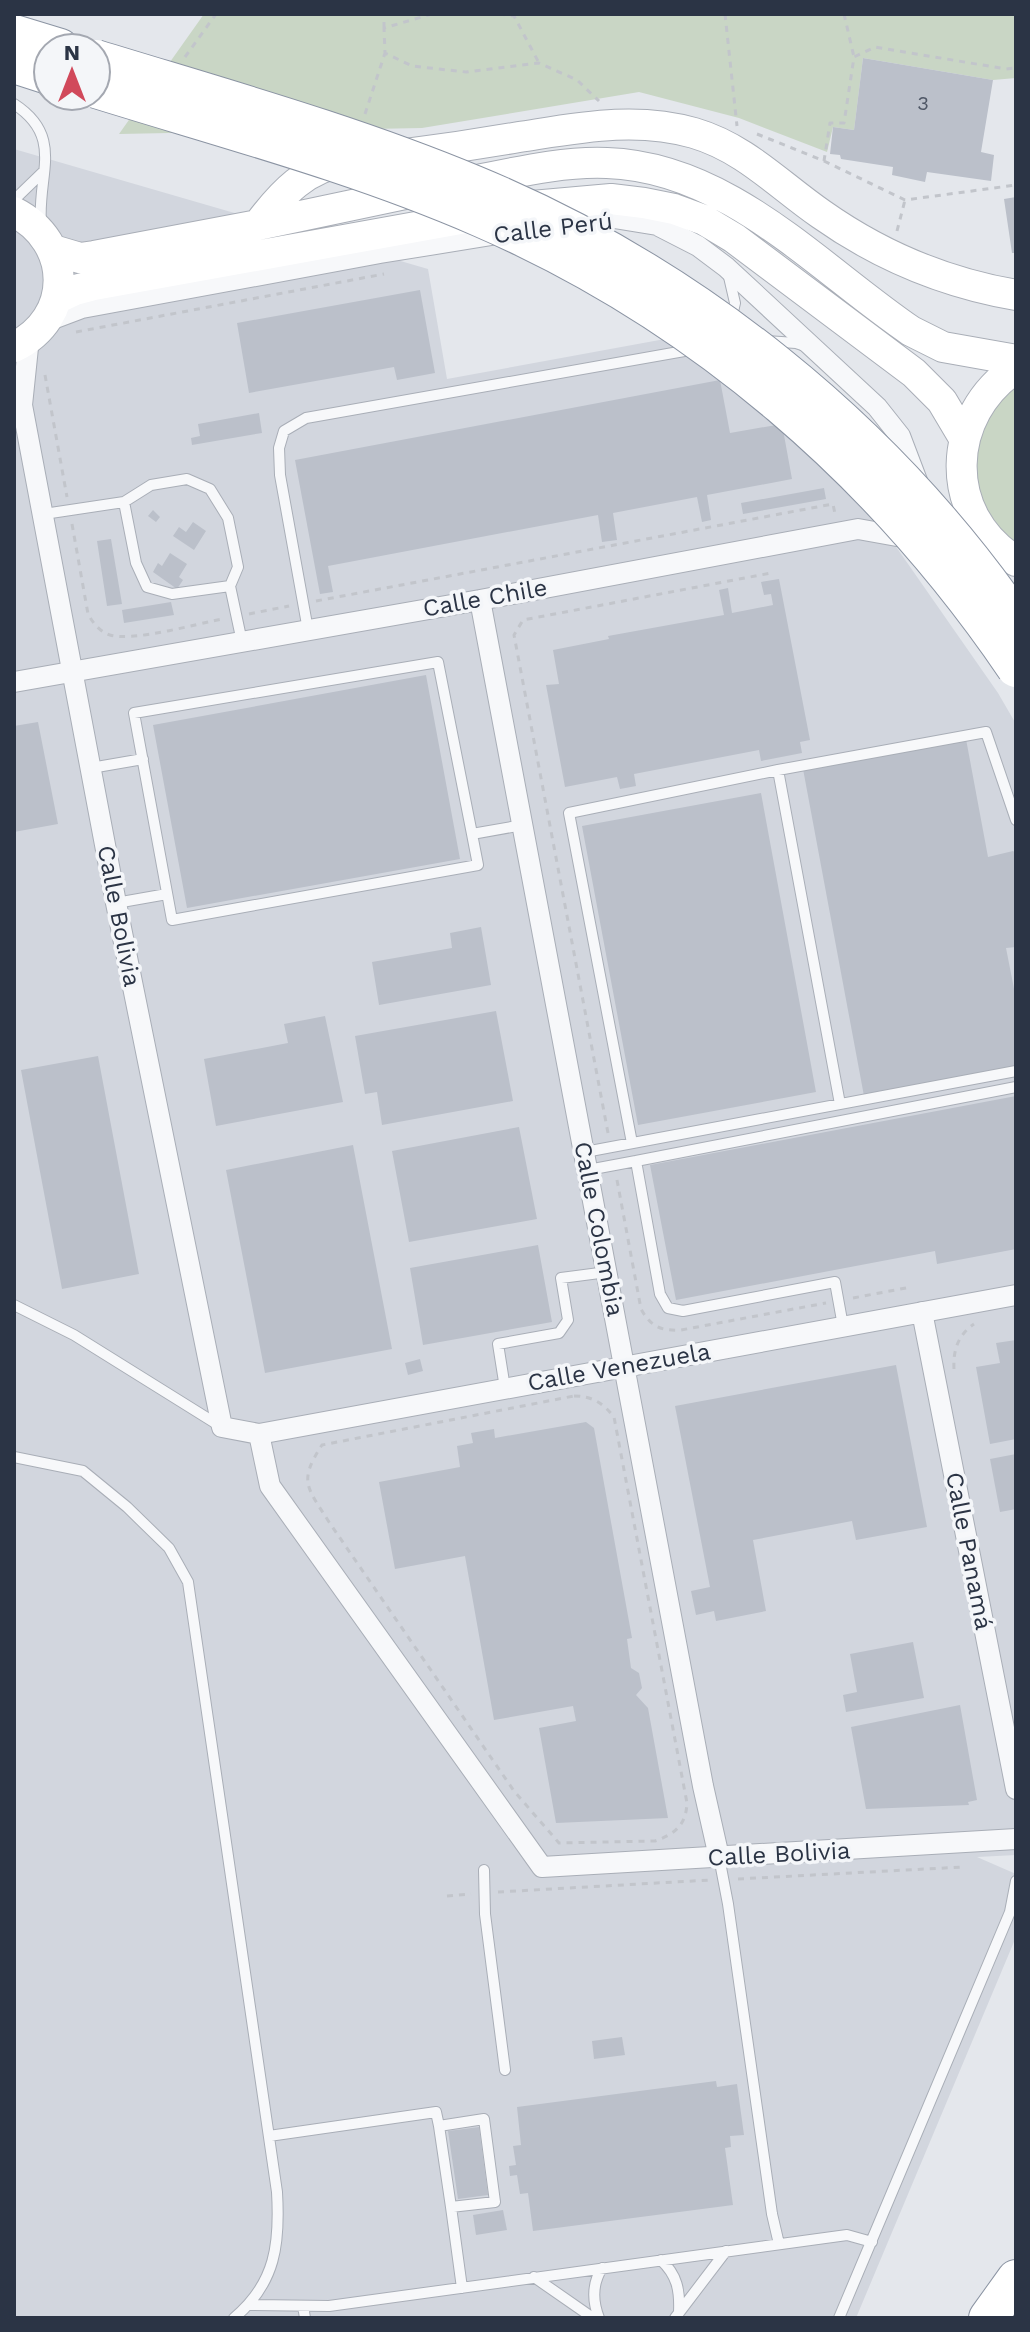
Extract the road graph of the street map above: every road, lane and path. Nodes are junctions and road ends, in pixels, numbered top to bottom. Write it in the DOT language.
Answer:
graph roads {
  1 [pos="384,14"];
  2 [pos="432,14"];
  3 [pos="499,14"];
  4 [pos="725,14"];
  5 [pos="844,14"];
  6 [pos="514,15"];
  7 [pos="384,28"];
  8 [pos="385,53"];
  9 [pos="854,57"];
  10 [pos="539,63"];
  11 [pos="112,64"];
  12 [pos="112,94"];
  13 [pos="14,104"];
  14 [pos="601,104"];
  15 [pos="366,113"];
  16 [pos="737,127"];
  17 [pos="824,161"];
  18 [pos="44,171"];
  19 [pos="1016,185"];
  20 [pos="14,200"];
  21 [pos="905,200"];
  22 [pos="14,212"];
  23 [pos="258,225"];
  24 [pos="895,236"];
  25 [pos="48,242"];
  26 [pos="726,267"];
  27 [pos="384,274"];
  28 [pos="1016,295"];
  29 [pos="43,328"];
  30 [pos="815,350"];
  31 [pos="677,352"];
  32 [pos="1016,360"];
  33 [pos="1016,368"];
  34 [pos="45,371"];
  35 [pos="18,398"];
  36 [pos="964,438"];
  37 [pos="910,463"];
  38 [pos="124,502"];
  39 [pos="70,510"];
  40 [pos="44,514"];
  41 [pos="854,529"];
  42 [pos="1016,561"];
  43 [pos="948,563"];
  44 [pos="771,573"];
  45 [pos="230,586"];
  46 [pos="480,600"];
  47 [pos="303,604"];
  48 [pos="236,616"];
  49 [pos="1016,620"];
  50 [pos="308,630"];
  51 [pos="242,642"];
  52 [pos="1016,668"];
  53 [pos="73,671"];
  54 [pos="14,682"];
  55 [pos="1016,687"];
  56 [pos="143,759"];
  57 [pos="91,768"];
  58 [pos="778,770"];
  59 [pos="1016,820"];
  60 [pos="523,825"];
  61 [pos="472,834"];
  62 [pos="167,894"];
  63 [pos="116,903"];
  64 [pos="1016,1071"];
  65 [pos="1016,1087"];
  66 [pos="840,1104"];
  67 [pos="632,1143"];
  68 [pos="610,1147"];
  69 [pos="586,1161"];
  70 [pos="636,1161"];
  71 [pos="614,1165"];
  72 [pos="607,1272"];
  73 [pos="911,1287"];
  74 [pos="1016,1295"];
  75 [pos="839,1301"];
  76 [pos="14,1305"];
  77 [pos="922,1312"];
  78 [pos="981,1320"];
  79 [pos="843,1326"];
  80 [pos="624,1366"];
  81 [pos="954,1367"];
  82 [pos="505,1388"];
  83 [pos="574,1396"];
  84 [pos="222,1427"];
  85 [pos="259,1434"];
  86 [pos="14,1457"];
  87 [pos="1016,1789"];
  88 [pos="1016,1839"];
  89 [pos="719,1857"];
  90 [pos="963,1867"];
  91 [pos="484,1870"];
  92 [pos="723,1880"];
  93 [pos="1016,1881"];
  94 [pos="485,1893"];
  95 [pos="447,1896"];
  96 [pos="505,2070"];
  97 [pos="439,2126"];
  98 [pos="269,2136"];
  99 [pos="451,2207"];
  100 [pos="872,2242"];
  101 [pos="779,2244"];
  102 [pos="726,2251"];
  103 [pos="661,2260"];
  104 [pos="602,2268"];
  105 [pos="534,2277"];
  106 [pos="1016,2279"];
  107 [pos="462,2288"];
  108 [pos="250,2305"];
  109 [pos="303,2306"];
  110 [pos="1016,2308"];
  111 [pos="677,2315"];
  112 [pos="234,2318"];
  113 [pos="305,2318"];
  114 [pos="596,2318"];
  115 [pos="839,2318"];
  116 [pos="988,2318"];
  117 [pos="1009,2318"];
  1 -- 7 [label="path"];
  2 -- 7 [label="path"];
  3 -- 6 [label="path"];
  4 -- 16 [label="path"];
  5 -- 9 [label="path"];
  6 -- 10 [label="path"];
  7 -- 8 [label="path"];
  8 -- 10 [label="path"];
  8 -- 15 [label="path"];
  10 -- 14 [label="path"];
  11 -- 49 [label="highway, bridge"];
  12 -- 52 [label="highway, bridge"];
  13 -- 18 [label="lane"];
  17 -- 21 [label="path"];
  18 -- 20 [label="lane"];
  18 -- 25 [label="lane"];
  19 -- 21 [label="path"];
  21 -- 24 [label="path"];
  22 -- 25 [label="main road"];
  23 -- 25 [label="main road"];
  23 -- 28 [label="main road"];
  23 -- 32 [label="main road"];
  25 -- 29 [label="main road"];
  26 -- 29 [label="street, Calle Perú"];
  26 -- 30 [label="street, Calle Perú"];
  26 -- 31 [label="lane"];
  27 -- 29 [label="path"];
  29 -- 35 [label="street, Calle Bolivia"];
  29 -- 36 [label="main road, Calle Perú"];
  30 -- 31 [label="lane"];
  30 -- 37 [label="street, Calle Perú"];
  31 -- 47 [label="lane"];
  33 -- 36 [label="main road"];
  34 -- 39 [label="path"];
  35 -- 40 [label="street, Calle Bolivia"];
  36 -- 42 [label="main road"];
  37 -- 41 [label="street"];
  37 -- 43 [label="street, Calle Perú"];
  38 -- 39 [label="lane"];
  38 -- 45 [label="lane"];
  38 -- 45 [label="lane"];
  39 -- 40 [label="lane"];
  39 -- 48 [label="path"];
  40 -- 53 [label="street, Calle Bolivia"];
  41 -- 43 [label="street, Calle Chile"];
  41 -- 46 [label="street, Calle Chile"];
  41 -- 47 [label="path"];
  43 -- 55 [label="street, Calle Perú"];
  44 -- 68 [label="path"];
  45 -- 48 [label="lane"];
  46 -- 50 [label="street, Calle Chile"];
  46 -- 60 [label="street, Calle Colombia"];
  47 -- 48 [label="path"];
  47 -- 50 [label="lane"];
  48 -- 51 [label="lane"];
  50 -- 51 [label="street, Calle Chile"];
  51 -- 53 [label="street, Calle Chile"];
  53 -- 54 [label="street, Calle Chile"];
  53 -- 57 [label="street, Calle Bolivia"];
  56 -- 57 [label="lane"];
  56 -- 61 [label="lane"];
  56 -- 62 [label="lane"];
  57 -- 63 [label="street, Calle Bolivia"];
  58 -- 59 [label="lane"];
  58 -- 66 [label="lane"];
  58 -- 67 [label="lane"];
  60 -- 61 [label="lane"];
  60 -- 69 [label="street, Calle Colombia"];
  61 -- 62 [label="lane"];
  62 -- 63 [label="lane"];
  63 -- 84 [label="street, Calle Bolivia"];
  64 -- 66 [label="lane"];
  65 -- 70 [label="lane"];
  66 -- 67 [label="lane"];
  67 -- 68 [label="lane"];
  68 -- 69 [label="lane"];
  69 -- 71 [label="lane"];
  69 -- 72 [label="street, Calle Colombia"];
  70 -- 71 [label="lane"];
  70 -- 75 [label="lane"];
  71 -- 75 [label="path"];
  72 -- 80 [label="street, Calle Colombia"];
  72 -- 82 [label="lane"];
  73 -- 75 [label="path"];
  74 -- 77 [label="street, Calle Venezuela"];
  75 -- 79 [label="lane"];
  76 -- 84 [label="lane"];
  77 -- 79 [label="street, Calle Venezuela"];
  77 -- 87 [label="street, Calle Panamá"];
  78 -- 81 [label="path"];
  79 -- 80 [label="street, Calle Venezuela"];
  80 -- 82 [label="street, Calle Venezuela"];
  80 -- 89 [label="street, Calle Colombia"];
  82 -- 85 [label="street, Calle Venezuela"];
  83 -- 83 [label="path"];
  84 -- 85 [label="street, Calle Venezuela"];
  85 -- 89 [label="street, Calle Bolivia"];
  86 -- 98 [label="lane"];
  88 -- 89 [label="street, Calle Bolivia"];
  89 -- 92 [label="lane"];
  90 -- 92 [label="path"];
  91 -- 94 [label="lane"];
  92 -- 94 [label="path"];
  92 -- 101 [label="lane"];
  93 -- 100 [label="lane"];
  94 -- 95 [label="path"];
  94 -- 96 [label="lane"];
  97 -- 98 [label="lane"];
  97 -- 99 [label="lane"];
  97 -- 99 [label="lane"];
  98 -- 108 [label="lane"];
  99 -- 107 [label="lane"];
  100 -- 101 [label="lane"];
  100 -- 115 [label="lane"];
  101 -- 102 [label="lane"];
  102 -- 103 [label="lane"];
  102 -- 111 [label="lane"];
  103 -- 104 [label="lane"];
  103 -- 111 [label="lane"];
  104 -- 105 [label="lane"];
  104 -- 114 [label="lane"];
  105 -- 107 [label="lane"];
  105 -- 114 [label="lane"];
  106 -- 116 [label="highway"];
  107 -- 109 [label="lane"];
  108 -- 109 [label="lane"];
  108 -- 112 [label="lane"];
  109 -- 113 [label="lane"];
  110 -- 117 [label="highway"];
}
